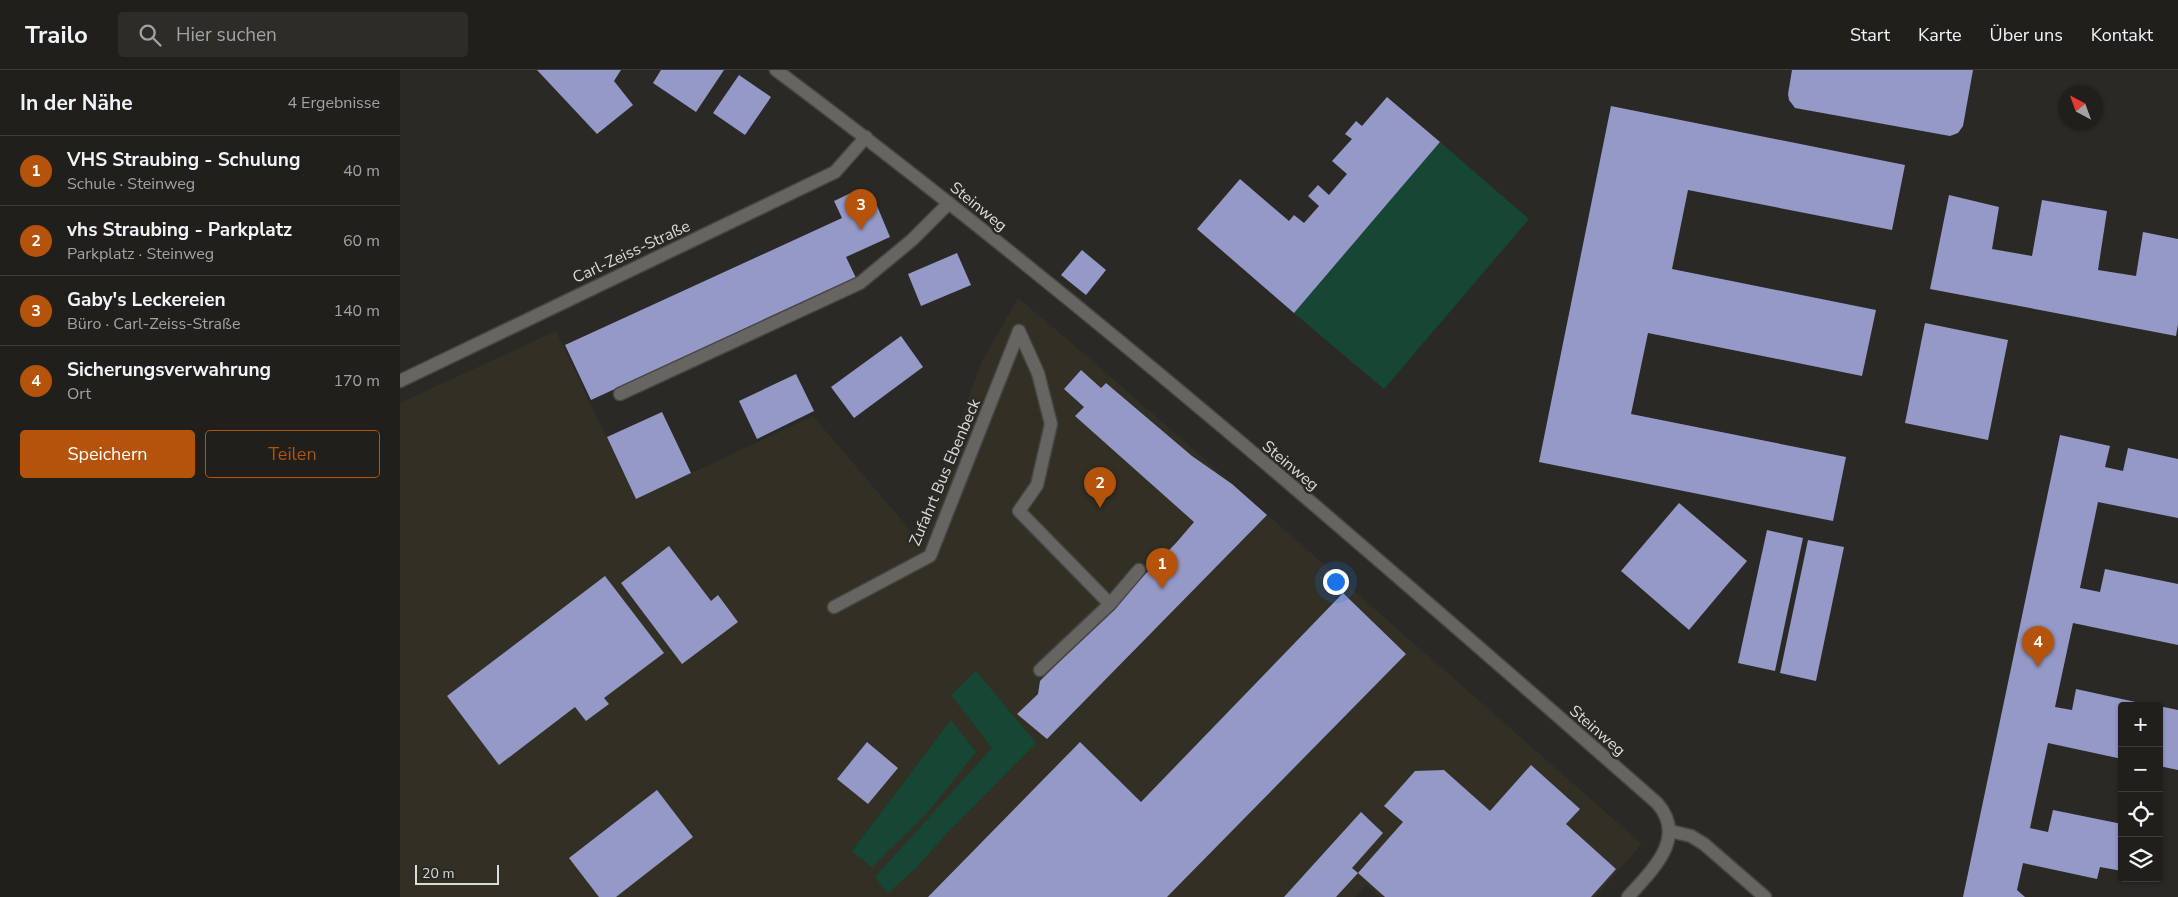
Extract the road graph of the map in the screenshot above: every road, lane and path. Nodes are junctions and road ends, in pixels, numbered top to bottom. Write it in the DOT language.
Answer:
graph roads {
  1 [pos="776,70"];
  2 [pos="866,137"];
  3 [pos="949,202"];
  4 [pos="400,381"];
  5 [pos="620,394"];
  6 [pos="1139,570"];
  7 [pos="1110,604"];
  8 [pos="834,607"];
  9 [pos="1040,670"];
  10 [pos="1670,831"];
  11 [pos="1628,897"];
  12 [pos="1765,897"];
  1 -- 2 [label="street, Steinweg"];
  2 -- 3 [label="street, Steinweg"];
  2 -- 4 [label="street, Carl-Zeiss-Straße"];
  3 -- 5 [label="street"];
  3 -- 10 [label="street, Steinweg"];
  6 -- 7 [label="street"];
  7 -- 8 [label="street, Zufahrt Bus Ebenbeck"];
  7 -- 9 [label="street"];
  10 -- 11 [label="street"];
  10 -- 12 [label="street"];
}
